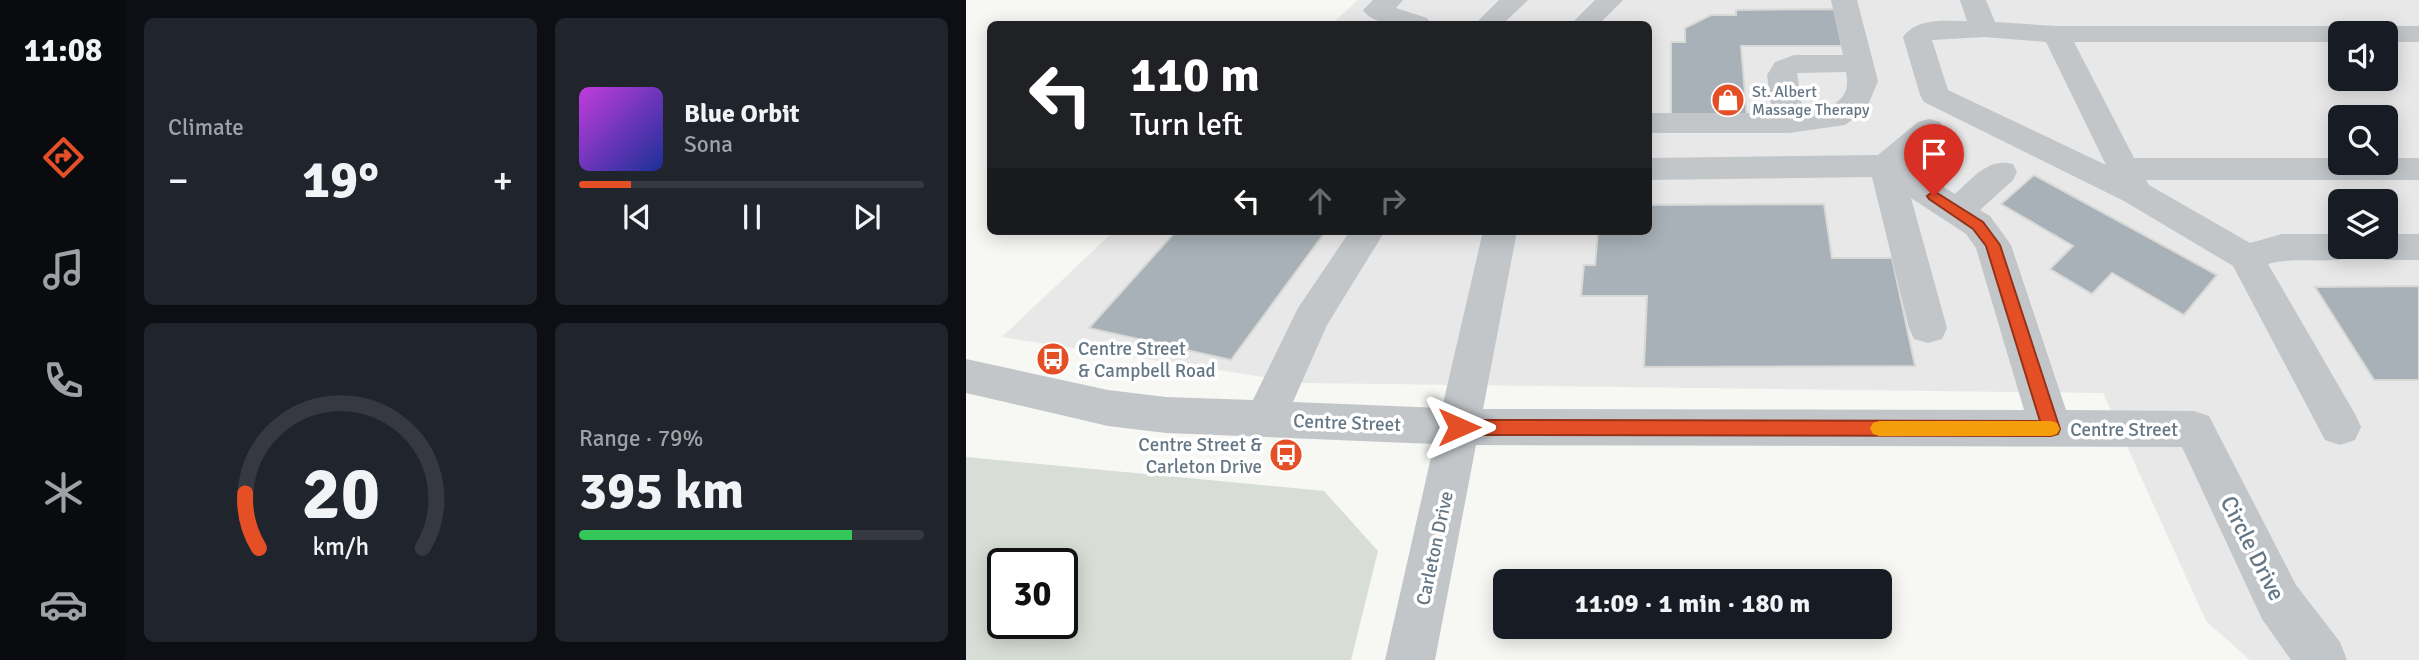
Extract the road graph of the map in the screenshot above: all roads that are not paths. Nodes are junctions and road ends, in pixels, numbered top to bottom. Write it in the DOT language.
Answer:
graph roads {
  1 [pos="1390,0"];
  2 [pos="1515,0"];
  3 [pos="1610,0"];
  4 [pos="1844,0"];
  5 [pos="1973,0"];
  6 [pos="1408,21"];
  7 [pos="1491,21"];
  8 [pos="1587,21"];
  9 [pos="1984,29"];
  10 [pos="2056,34"];
  11 [pos="2328,34"];
  12 [pos="2398,34"];
  13 [pos="2419,34"];
  14 [pos="1858,63"];
  15 [pos="1652,123"];
  16 [pos="1788,123"];
  17 [pos="1929,129"];
  18 [pos="1886,166"];
  19 [pos="1652,169"];
  20 [pos="2419,169"];
  21 [pos="2001,172"];
  22 [pos="2130,181"];
  23 [pos="1957,211"];
  24 [pos="1365,235"];
  25 [pos="1499,235"];
  26 [pos="2328,247"];
  27 [pos="2398,247"];
  28 [pos="2419,247"];
  29 [pos="2246,257"];
  30 [pos="1928,328"];
  31 [pos="966,376"];
  32 [pos="1265,419"];
  33 [pos="1459,427"];
  34 [pos="2340,427"];
  35 [pos="2051,429"];
  36 [pos="2193,429"];
  37 [pos="1410,660"];
  38 [pos="2322,660"];
  1 -- 6 [label="street"];
  2 -- 7 [label="street"];
  3 -- 8 [label="street"];
  4 -- 14 [label="street"];
  5 -- 9 [label="street"];
  9 -- 10 [label="street"];
  9 -- 22 [label="street"];
  10 -- 11 [label="street"];
  10 -- 22 [label="street"];
  12 -- 13 [label="street"];
  14 -- 16 [label="street"];
  14 -- 16 [label="street"];
  15 -- 16 [label="street"];
  17 -- 18 [label="street"];
  18 -- 19 [label="street"];
  18 -- 23 [label="street"];
  18 -- 30 [label="street"];
  20 -- 22 [label="street"];
  21 -- 23 [label="street"];
  22 -- 29 [label="street"];
  23 -- 35 [label="street"];
  24 -- 32 [label="street"];
  25 -- 33 [label="street, Carleton Drive"];
  26 -- 29 [label="street"];
  27 -- 28 [label="street"];
  29 -- 34 [label="street"];
  31 -- 32 [label="street, Centre Street"];
  32 -- 33 [label="street, Centre Street"];
  33 -- 35 [label="street, Centre Street"];
  33 -- 37 [label="street, Carleton Drive"];
  35 -- 36 [label="street, Centre Street"];
  36 -- 38 [label="street, Circle Drive"];
}
